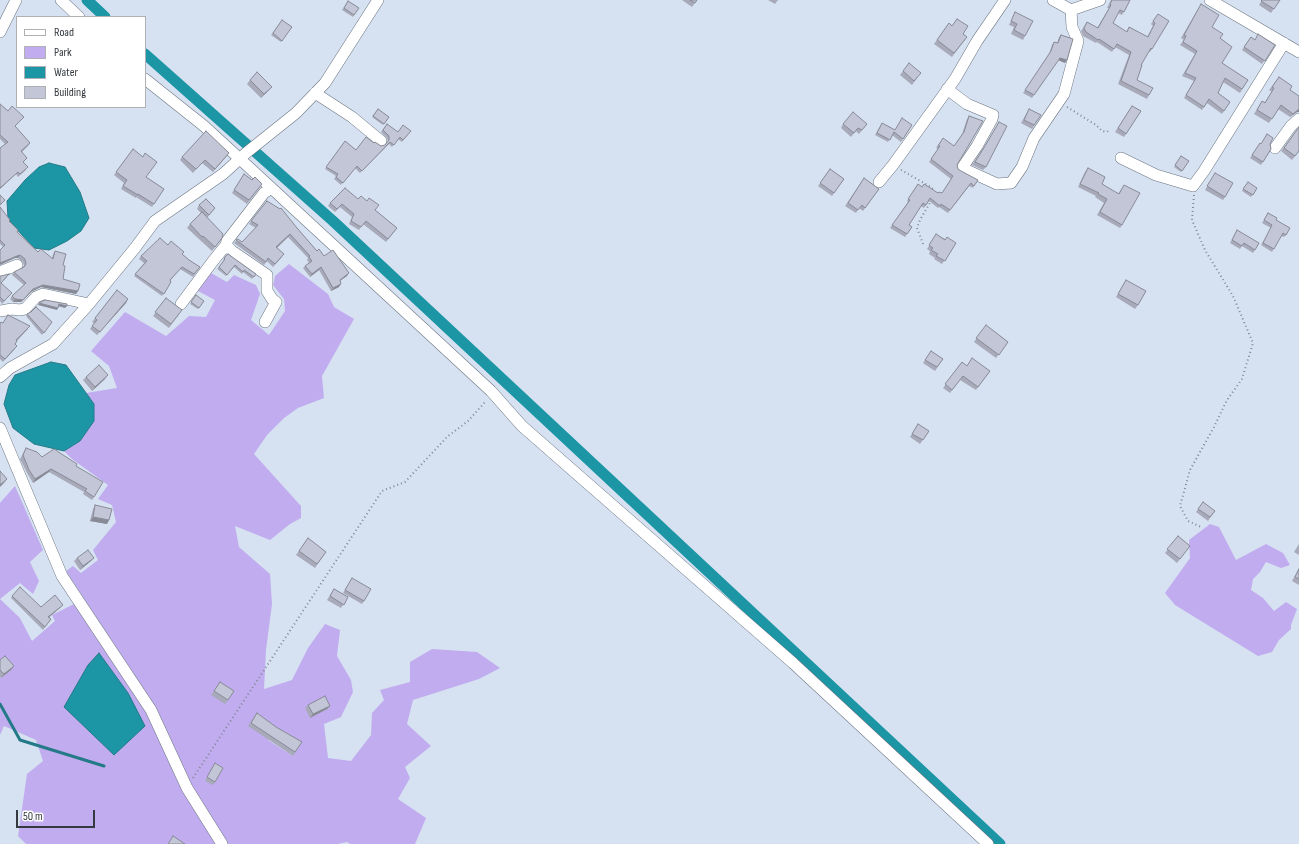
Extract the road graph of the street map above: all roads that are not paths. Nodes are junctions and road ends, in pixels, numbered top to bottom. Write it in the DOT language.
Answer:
graph roads {
  1 [pos="16,0"];
  2 [pos="61,0"];
  3 [pos="378,0"];
  4 [pos="1005,0"];
  5 [pos="1053,0"];
  6 [pos="1100,0"];
  7 [pos="1210,0"];
  8 [pos="1071,10"];
  9 [pos="78,16"];
  10 [pos="0,32"];
  11 [pos="1284,43"];
  12 [pos="1299,52"];
  13 [pos="146,80"];
  14 [pos="947,89"];
  15 [pos="315,93"];
  16 [pos="1299,119"];
  17 [pos="382,141"];
  18 [pos="1276,148"];
  19 [pos="243,156"];
  20 [pos="1121,158"];
  21 [pos="879,182"];
  22 [pos="271,188"];
  23 [pos="226,244"];
  24 [pos="17,265"];
  25 [pos="0,272"];
  26 [pos="89,304"];
  27 [pos="181,304"];
  28 [pos="0,311"];
  29 [pos="265,322"];
  30 [pos="0,377"];
  31 [pos="0,428"];
  32 [pos="222,844"];
  33 [pos="988,844"];
  1 -- 10 [label="street"];
  2 -- 9 [label="street"];
  3 -- 15 [label="street"];
  4 -- 14 [label="street"];
  5 -- 8 [label="street"];
  6 -- 8 [label="street"];
  7 -- 11 [label="street"];
  8 -- 14 [label="street"];
  11 -- 12 [label="street"];
  11 -- 20 [label="street"];
  13 -- 19 [label="street"];
  14 -- 21 [label="street"];
  15 -- 17 [label="street"];
  15 -- 19 [label="street"];
  16 -- 18 [label="street"];
  19 -- 22 [label="street"];
  19 -- 26 [label="street"];
  22 -- 23 [label="street"];
  22 -- 33 [label="street"];
  23 -- 27 [label="street"];
  23 -- 29 [label="street"];
  24 -- 25 [label="street"];
  26 -- 28 [label="street"];
  26 -- 30 [label="street"];
  31 -- 32 [label="street"];
}
